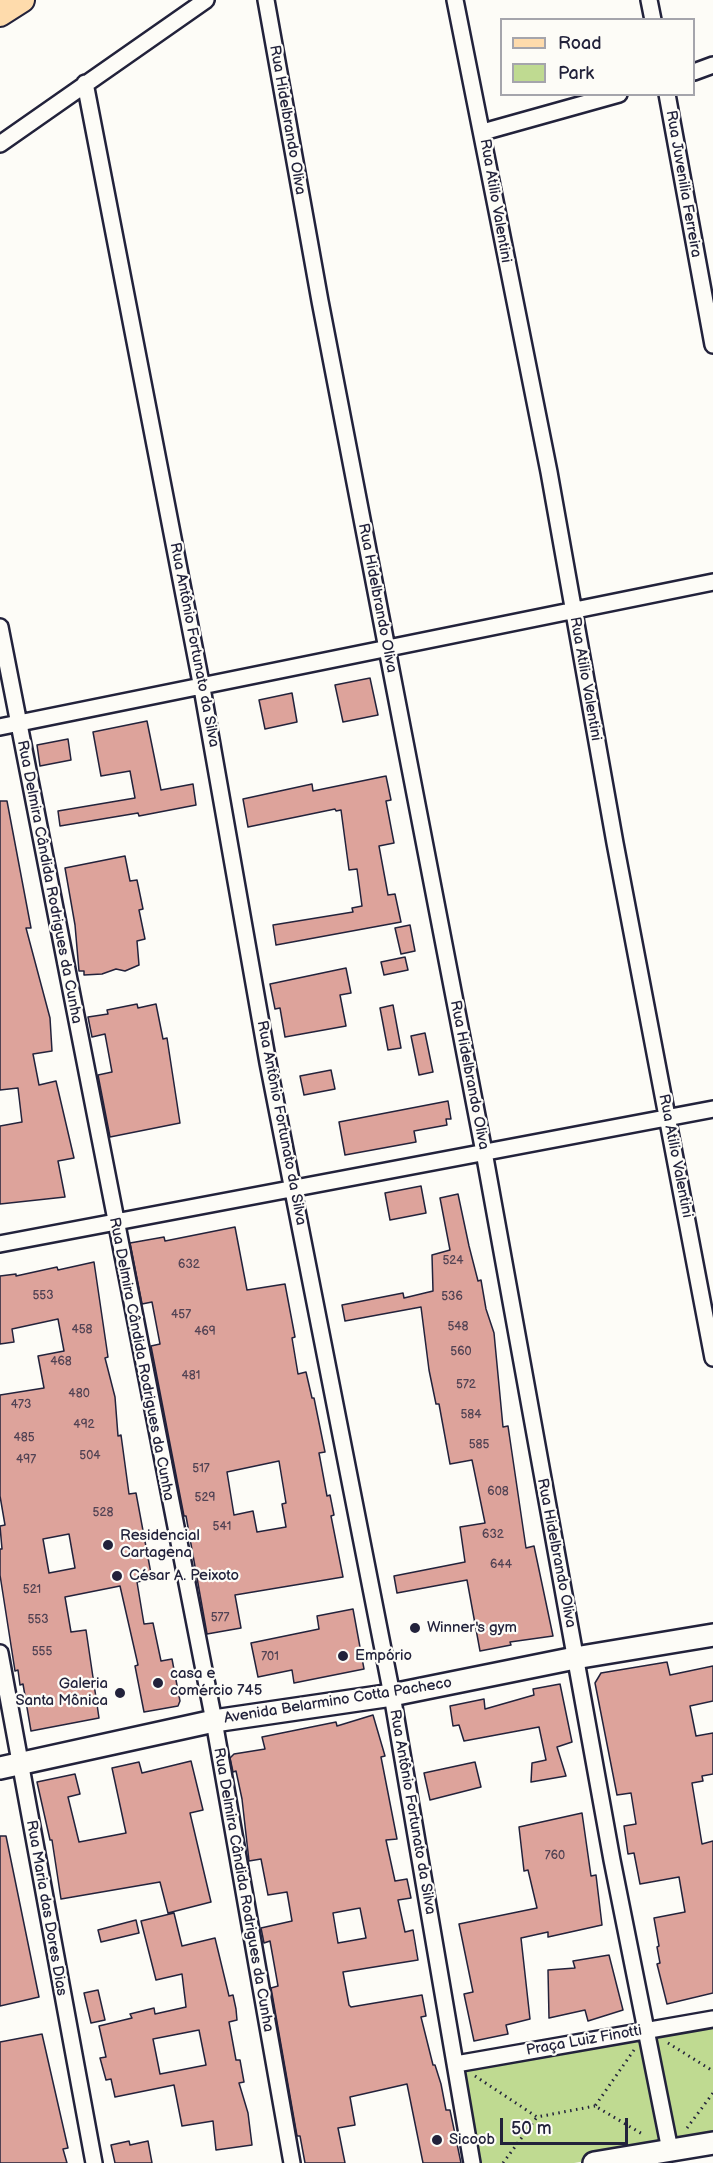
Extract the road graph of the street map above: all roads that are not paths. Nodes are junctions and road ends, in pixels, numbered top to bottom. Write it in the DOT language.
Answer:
graph roads {
  1 [pos="22,0"];
  2 [pos="206,0"];
  3 [pos="266,0"];
  4 [pos="455,0"];
  5 [pos="649,0"];
  6 [pos="0,14"];
  7 [pos="653,18"];
  8 [pos="713,65"];
  9 [pos="695,71"];
  10 [pos="85,83"];
  11 [pos="612,96"];
  12 [pos="667,96"];
  13 [pos="483,132"];
  14 [pos="0,144"];
  15 [pos="713,345"];
  16 [pos="713,582"];
  17 [pos="573,613"];
  18 [pos="0,627"];
  19 [pos="387,648"];
  20 [pos="202,688"];
  21 [pos="18,724"];
  22 [pos="0,727"];
  23 [pos="713,1109"];
  24 [pos="668,1118"];
  25 [pos="483,1152"];
  26 [pos="295,1190"];
  27 [pos="114,1222"];
  28 [pos="0,1244"];
  29 [pos="713,1358"];
  30 [pos="713,1635"];
  31 [pos="0,1653"];
  32 [pos="575,1658"];
  33 [pos="392,1695"];
  34 [pos="213,1721"];
  35 [pos="21,1764"];
  36 [pos="0,1768"];
  37 [pos="713,2019"];
  38 [pos="648,2030"];
  39 [pos="456,2064"];
  40 [pos="713,2143"];
  41 [pos="670,2150"];
  42 [pos="94,2163"];
  43 [pos="292,2163"];
  44 [pos="472,2163"];
  45 [pos="594,2163"];
  1 -- 6 [label="main road"];
  2 -- 10 [label="street"];
  3 -- 19 [label="street, Rua Hidelbrando Oliva"];
  4 -- 13 [label="street, Rua Atilio Valentini"];
  5 -- 7 [label="street"];
  8 -- 9 [label="street"];
  10 -- 14 [label="street"];
  10 -- 20 [label="street, Rua Antônio Fortunato da Silva"];
  11 -- 13 [label="street"];
  12 -- 15 [label="street, Rua Juvenilia Ferreira"];
  13 -- 17 [label="street, Rua Atilio Valentini"];
  16 -- 17 [label="street"];
  17 -- 19 [label="street"];
  17 -- 24 [label="street, Rua Atilio Valentini"];
  18 -- 21 [label="street, Rua Delmira Cândida Rodrigues da Cunha"];
  19 -- 20 [label="street"];
  19 -- 25 [label="street, Rua Hidelbrando Oliva"];
  20 -- 21 [label="street"];
  20 -- 26 [label="street, Rua Antônio Fortunato da Silva"];
  21 -- 22 [label="street"];
  21 -- 27 [label="street, Rua Delmira Cândida Rodrigues da Cunha"];
  23 -- 24 [label="street"];
  24 -- 25 [label="street"];
  24 -- 29 [label="street, Rua Atilio Valentini"];
  25 -- 26 [label="street"];
  25 -- 32 [label="street, Rua Hidelbrando Oliva"];
  26 -- 27 [label="street"];
  26 -- 33 [label="street, Rua Antônio Fortunato da Silva"];
  27 -- 28 [label="street"];
  27 -- 34 [label="street, Rua Delmira Cândida Rodrigues da Cunha"];
  30 -- 32 [label="street, Avenida Belarmino Cotta Pacheco"];
  31 -- 35 [label="street, Rua Maria das Dores Dias"];
  32 -- 33 [label="street, Avenida Belarmino Cotta Pacheco"];
  32 -- 38 [label="street, Rua Hidelbrando Oliva"];
  33 -- 34 [label="street, Avenida Belarmino Cotta Pacheco"];
  33 -- 39 [label="street, Rua Antônio Fortunato da Silva"];
  34 -- 35 [label="street, Avenida Belarmino Cotta Pacheco"];
  34 -- 43 [label="street, Rua Delmira Cândida Rodrigues da Cunha"];
  35 -- 36 [label="street, Avenida Belarmino Cotta Pacheco"];
  35 -- 42 [label="street, Rua Maria das Dores Dias"];
  37 -- 38 [label="street, Praça Luiz Finotti"];
  38 -- 39 [label="street, Praça Luiz Finotti"];
  38 -- 41 [label="street, Rua Hidelbrando Oliva"];
  39 -- 44 [label="street, Rua Antônio Fortunato da Silva"];
  40 -- 41 [label="street"];
  41 -- 45 [label="street"];
}
